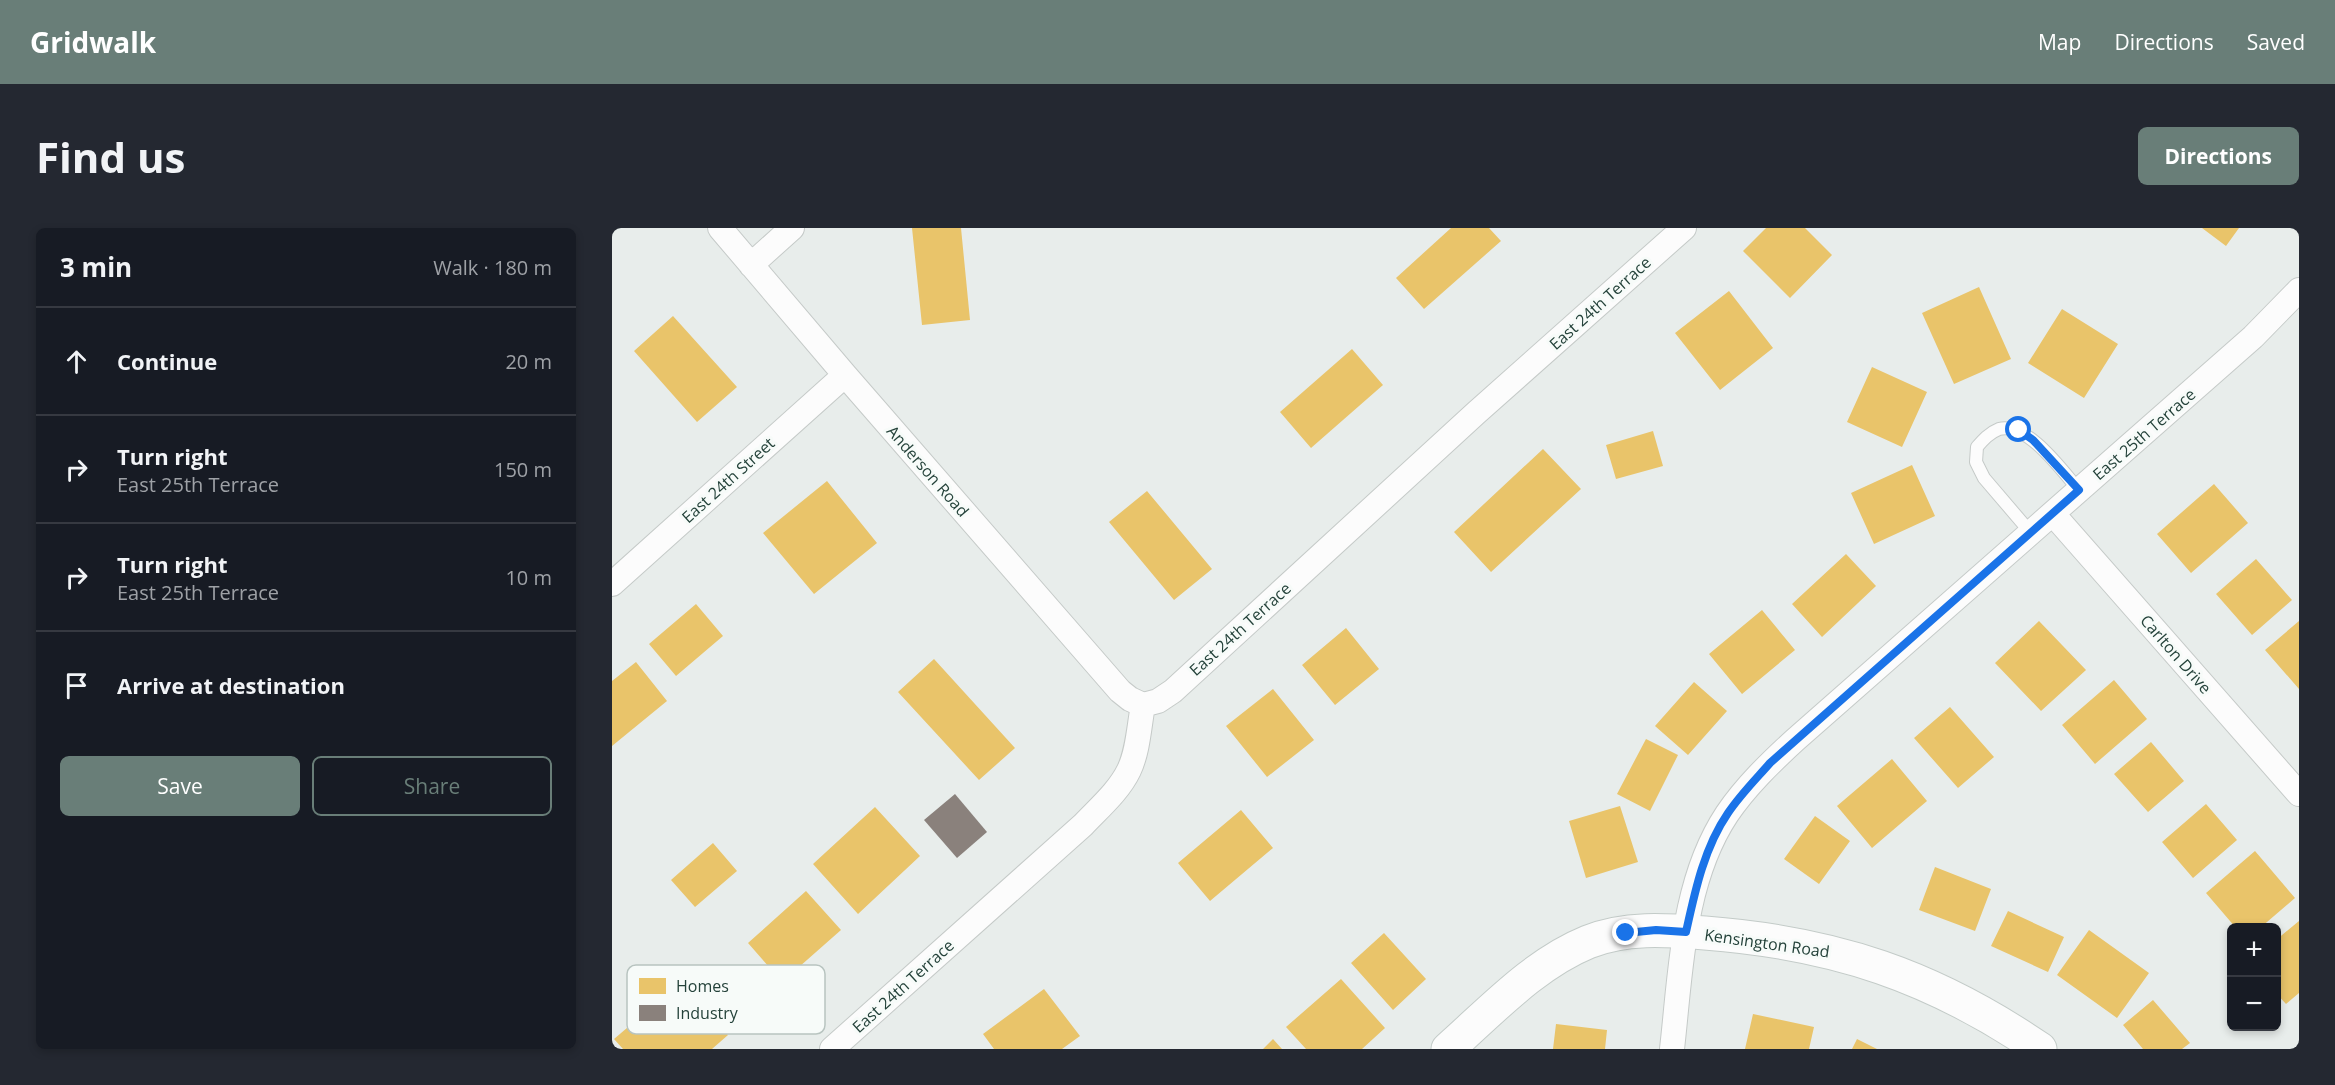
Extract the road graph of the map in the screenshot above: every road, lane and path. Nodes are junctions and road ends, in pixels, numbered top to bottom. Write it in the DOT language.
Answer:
graph roads {
  1 [pos="720,228"];
  2 [pos="792,228"];
  3 [pos="1684,228"];
  4 [pos="752,264"];
  5 [pos="2299,290"];
  6 [pos="845,375"];
  7 [pos="2079,490"];
  8 [pos="2053,514"];
  9 [pos="2031,533"];
  10 [pos="612,584"];
  11 [pos="1143,705"];
  12 [pos="2299,794"];
  13 [pos="1686,932"];
  14 [pos="832,1049"];
  15 [pos="1448,1049"];
  16 [pos="1672,1049"];
  17 [pos="2040,1049"];
  1 -- 4 [label="street, Anderson Road"];
  2 -- 4 [label="street"];
  3 -- 11 [label="street, East 24th Terrace"];
  4 -- 6 [label="street, Anderson Road"];
  5 -- 7 [label="street, East 25th Terrace"];
  6 -- 10 [label="street, East 24th Street"];
  6 -- 11 [label="street, Anderson Road"];
  7 -- 8 [label="street, East 25th Terrace"];
  7 -- 9 [label="lane"];
  8 -- 9 [label="street, East 25th Terrace"];
  8 -- 12 [label="street, Carlton Drive"];
  9 -- 13 [label="street, East 25th Terrace"];
  11 -- 14 [label="street, East 24th Terrace"];
  13 -- 15 [label="street"];
  13 -- 16 [label="street, East 25th Terrace"];
  13 -- 17 [label="street, Kensington Road"];
}
